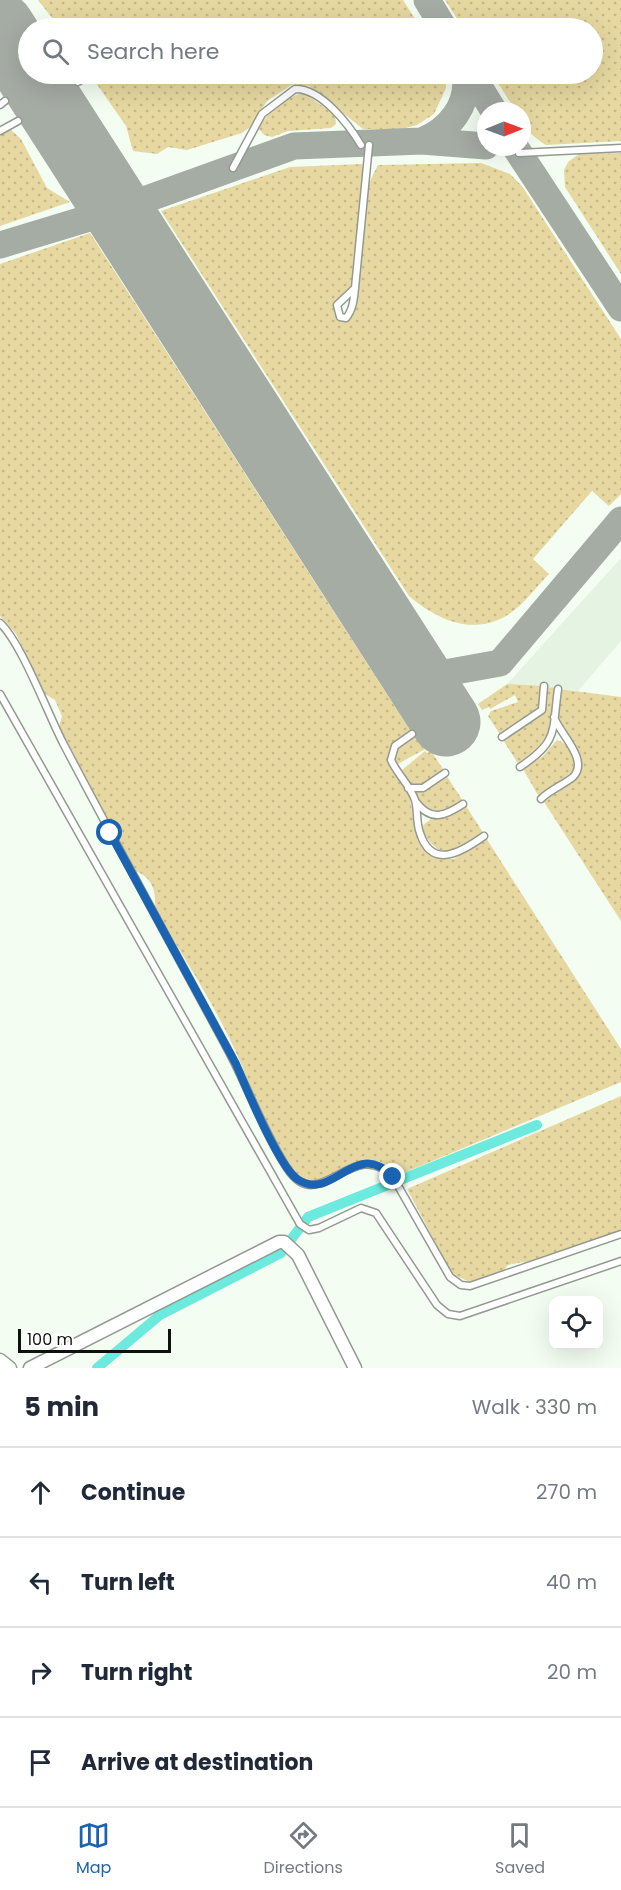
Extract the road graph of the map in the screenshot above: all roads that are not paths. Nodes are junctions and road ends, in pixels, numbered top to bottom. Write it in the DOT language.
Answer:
graph roads {
  1 [pos="18,121"];
  2 [pos="0,131"];
  3 [pos="621,148"];
  4 [pos="531,152"];
  5 [pos="233,168"];
  6 [pos="355,288"];
  7 [pos="0,623"];
  8 [pos="544,686"];
  9 [pos="558,688"];
  10 [pos="0,694"];
  11 [pos="554,717"];
  12 [pos="412,735"];
  13 [pos="502,737"];
  14 [pos="520,767"];
  15 [pos="445,773"];
  16 [pos="408,788"];
  17 [pos="541,799"];
  18 [pos="415,802"];
  19 [pos="463,804"];
  20 [pos="484,836"];
  21 [pos="621,1234"];
  22 [pos="621,1261"];
  23 [pos="0,1360"];
  24 [pos="10,1368"];
  25 [pos="30,1368"];
  26 [pos="355,1368"];
  1 -- 2 [label="lane"];
  3 -- 4 [label="lane"];
  5 -- 6 [label="lane"];
  6 -- 6 [label="lane"];
  7 -- 21 [label="lane"];
  8 -- 13 [label="lane"];
  9 -- 11 [label="lane"];
  10 -- 22 [label="lane"];
  11 -- 14 [label="lane"];
  11 -- 17 [label="lane"];
  12 -- 16 [label="lane"];
  15 -- 16 [label="lane"];
  16 -- 18 [label="lane"];
  18 -- 19 [label="lane"];
  18 -- 20 [label="lane"];
  23 -- 24 [label="street"];
  25 -- 26 [label="street"];
}
